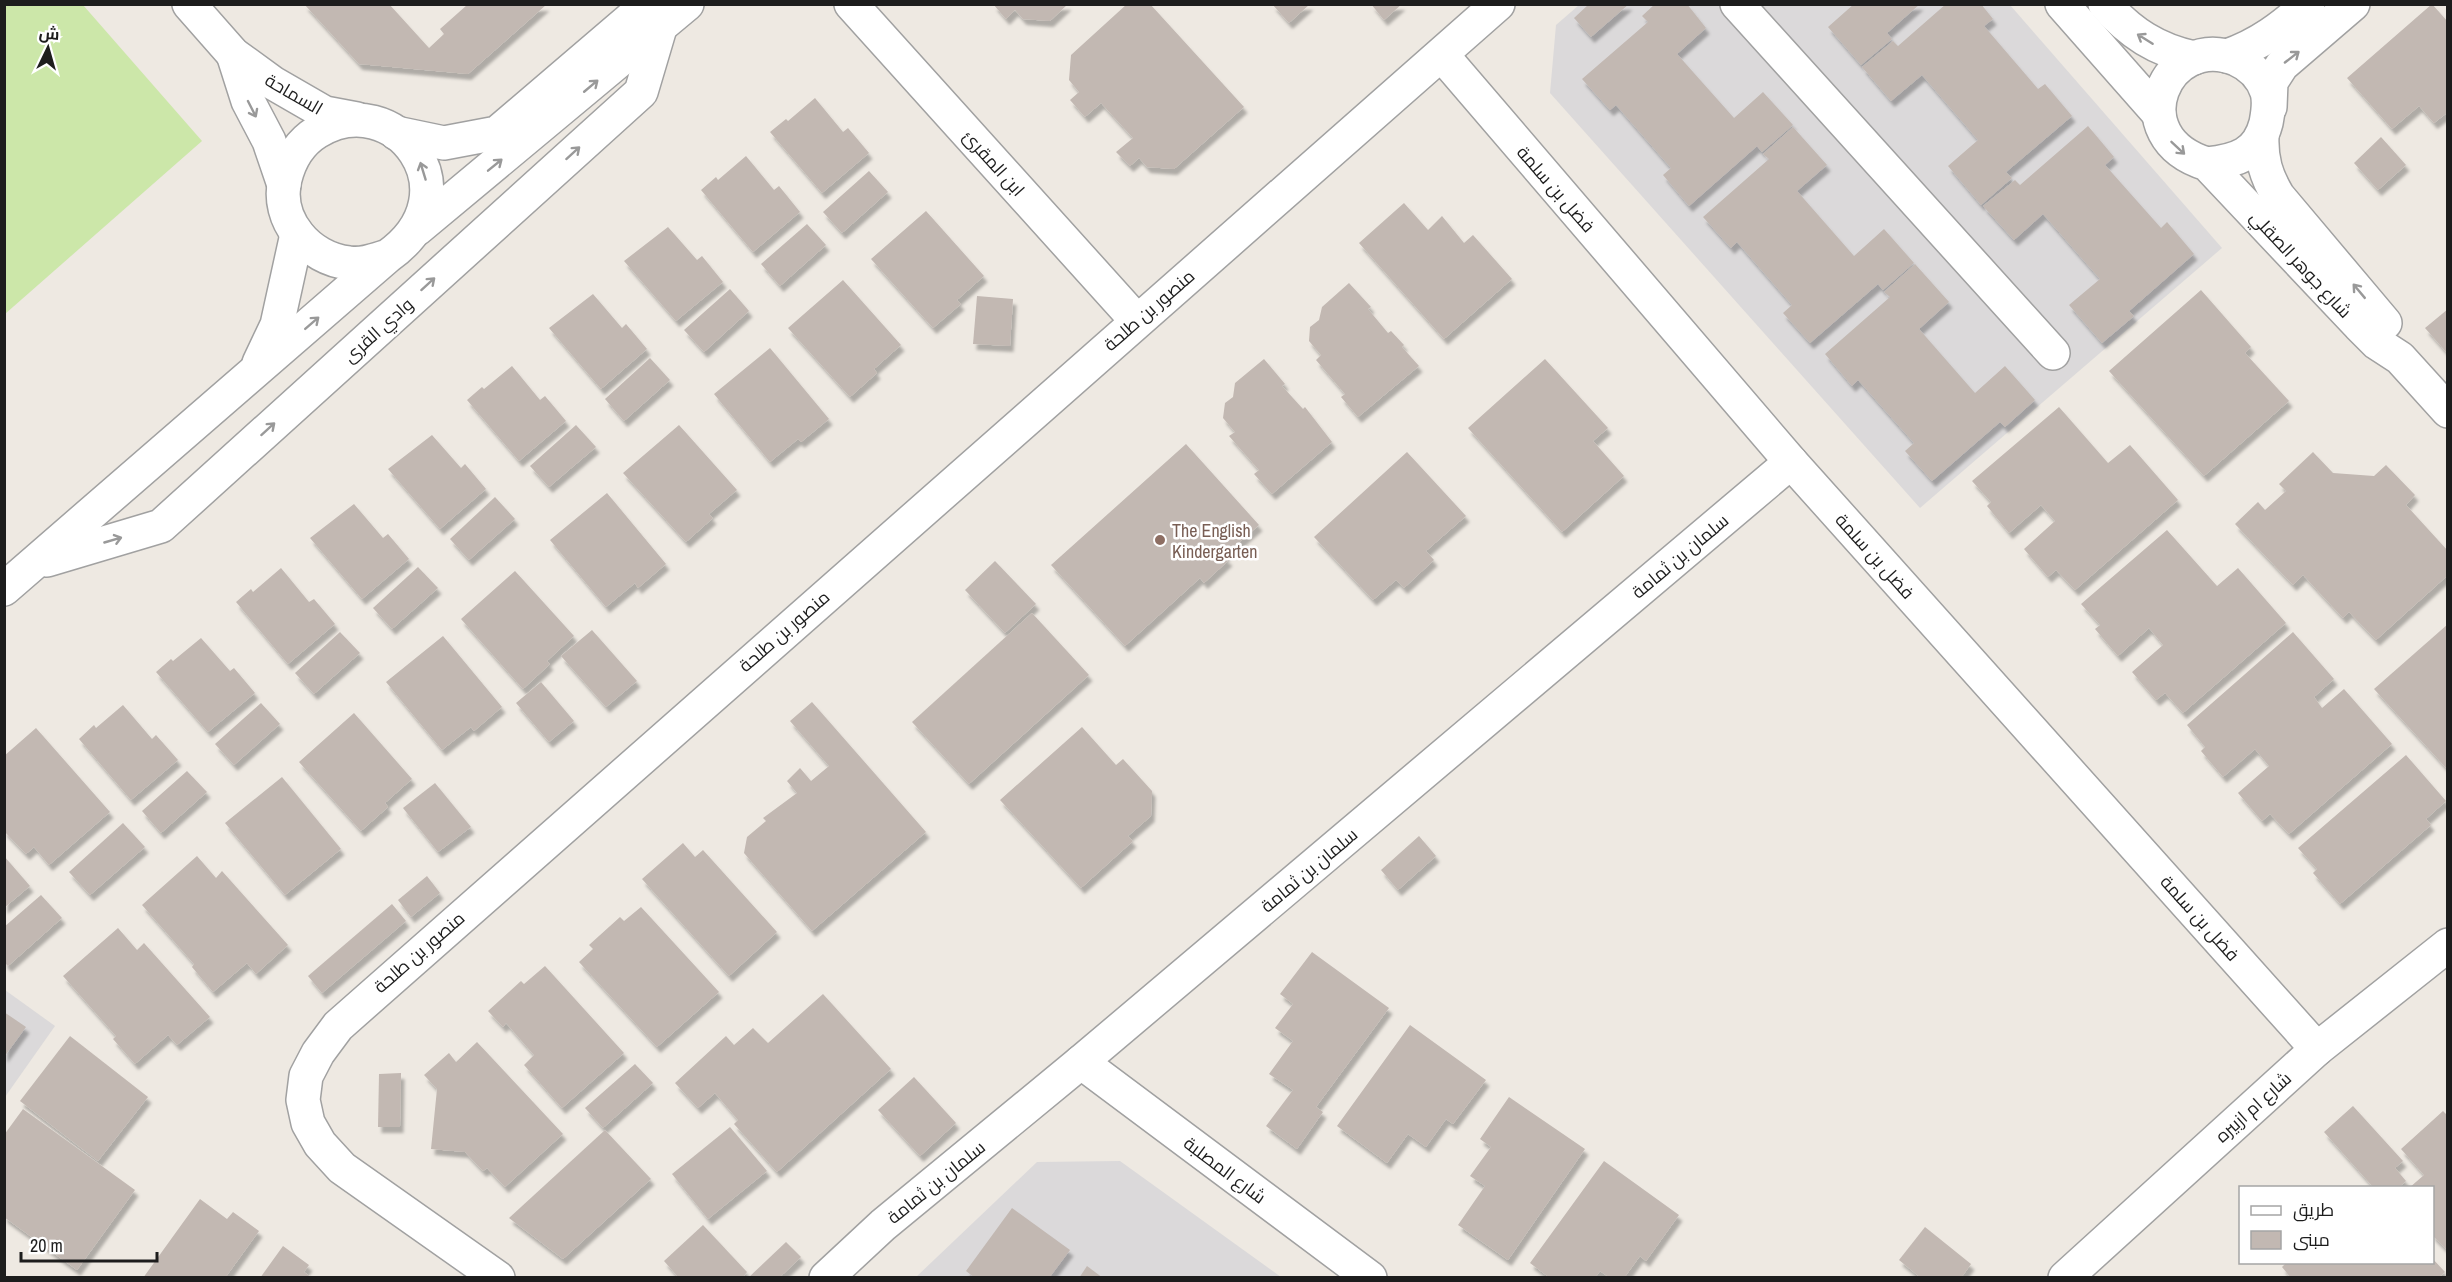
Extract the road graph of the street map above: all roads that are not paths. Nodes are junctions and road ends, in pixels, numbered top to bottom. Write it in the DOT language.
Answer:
graph roads {
  1 [pos="189,4"];
  2 [pos="687,4"];
  3 [pos="851,4"];
  4 [pos="1498,4"];
  5 [pos="1737,4"];
  6 [pos="2062,4"];
  7 [pos="2105,4"];
  8 [pos="2308,4"];
  9 [pos="2353,4"];
  10 [pos="654,16"];
  11 [pos="232,54"];
  12 [pos="1442,55"];
  13 [pos="2227,56"];
  14 [pos="2194,58"];
  15 [pos="2160,114"];
  16 [pos="362,120"];
  17 [pos="2266,122"];
  18 [pos="396,132"];
  19 [pos="2208,164"];
  20 [pos="284,185"];
  21 [pos="417,229"];
  22 [pos="297,234"];
  23 [pos="388,256"];
  24 [pos="1137,321"];
  25 [pos="2053,353"];
  26 [pos="2400,358"];
  27 [pos="253,375"];
  28 [pos="2448,411"];
  29 [pos="1791,462"];
  30 [pos="37,563"];
  31 [pos="4,589"];
  32 [pos="2448,945"];
  33 [pos="2317,1049"];
  34 [pos="1081,1062"];
  35 [pos="498,1278"];
  36 [pos="826,1278"];
  37 [pos="1370,1278"];
  38 [pos="2065,1278"];
  1 -- 11 [label="street, السماحة"];
  2 -- 10 [label="street"];
  3 -- 24 [label="street, ابن المقرئ"];
  4 -- 12 [label="street, منصور بن طلحة"];
  5 -- 25 [label="street"];
  6 -- 15 [label="street"];
  14 -- 7 [label="street, one-way"];
  8 -- 13 [label="street"];
  17 -- 9 [label="street, one-way"];
  10 -- 18 [label="street"];
  21 -- 10 [label="street, one-way"];
  30 -- 10 [label="street, وادي القرى, one-way"];
  11 -- 16 [label="street, السماحة"];
  11 -- 20 [label="street, السماحة, one-way"];
  12 -- 24 [label="street, منصور بن طلحة"];
  12 -- 29 [label="street, فضل بن سلمة"];
  13 -- 14 [label="street"];
  13 -- 17 [label="street"];
  14 -- 15 [label="street"];
  15 -- 19 [label="street, one-way"];
  16 -- 18 [label="street"];
  16 -- 20 [label="street"];
  17 -- 19 [label="street"];
  26 -- 17 [label="street, شارع جوهر الصقلي, one-way"];
  21 -- 18 [label="street, one-way"];
  19 -- 26 [label="street, شارع جوهر الصقلي"];
  20 -- 22 [label="street"];
  21 -- 23 [label="street"];
  22 -- 23 [label="street"];
  22 -- 27 [label="street, وادي القرى"];
  27 -- 23 [label="street, وادي القرى, one-way"];
  24 -- 35 [label="street, منصور بن طلحة"];
  26 -- 28 [label="street, شارع جوهر الصقلي"];
  27 -- 30 [label="street, وادي القرى"];
  29 -- 33 [label="street, فضل بن سلمة"];
  29 -- 34 [label="street, سلمان بن ثمامة"];
  30 -- 31 [label="street, وادي القرى"];
  32 -- 33 [label="street, شارع ام ازبيره"];
  33 -- 38 [label="street, شارع ام ازبيره"];
  34 -- 36 [label="street, سلمان بن ثمامة"];
  34 -- 37 [label="street, شارع المصلبة"];
}
